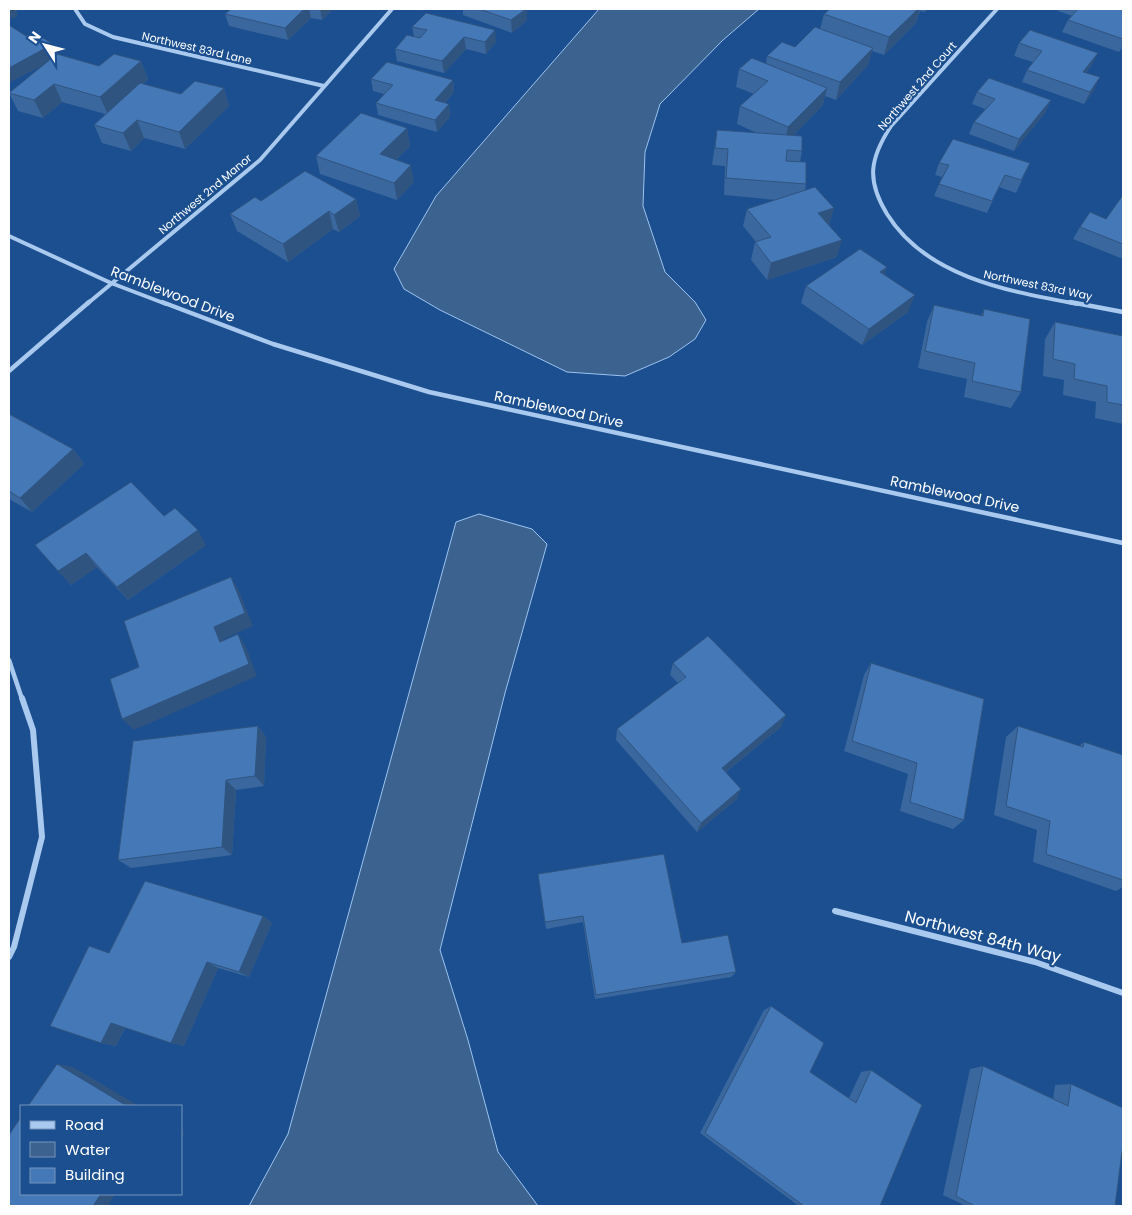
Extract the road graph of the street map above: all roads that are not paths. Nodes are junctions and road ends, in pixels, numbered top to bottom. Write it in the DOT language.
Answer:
graph roads {
  1 [pos="74,9"];
  2 [pos="392,9"];
  3 [pos="997,9"];
  4 [pos="324,86"];
  5 [pos="884,212"];
  6 [pos="9,236"];
  7 [pos="111,283"];
  8 [pos="1123,312"];
  9 [pos="9,371"];
  10 [pos="1123,543"];
  11 [pos="9,660"];
  12 [pos="835,911"];
  13 [pos="9,958"];
  14 [pos="1123,992"];
  1 -- 4 [label="street, Northwest 83rd Lane"];
  2 -- 4 [label="street, Northwest 2nd Manor"];
  3 -- 5 [label="street, Northwest 2nd Court"];
  4 -- 7 [label="street, Northwest 2nd Manor"];
  5 -- 8 [label="street, Northwest 83rd Way"];
  6 -- 7 [label="street, Ramblewood Drive"];
  7 -- 9 [label="street, Northwest 2nd Manor"];
  7 -- 10 [label="street, Ramblewood Drive"];
  11 -- 13 [label="street"];
  12 -- 14 [label="street, Northwest 84th Way"];
}
